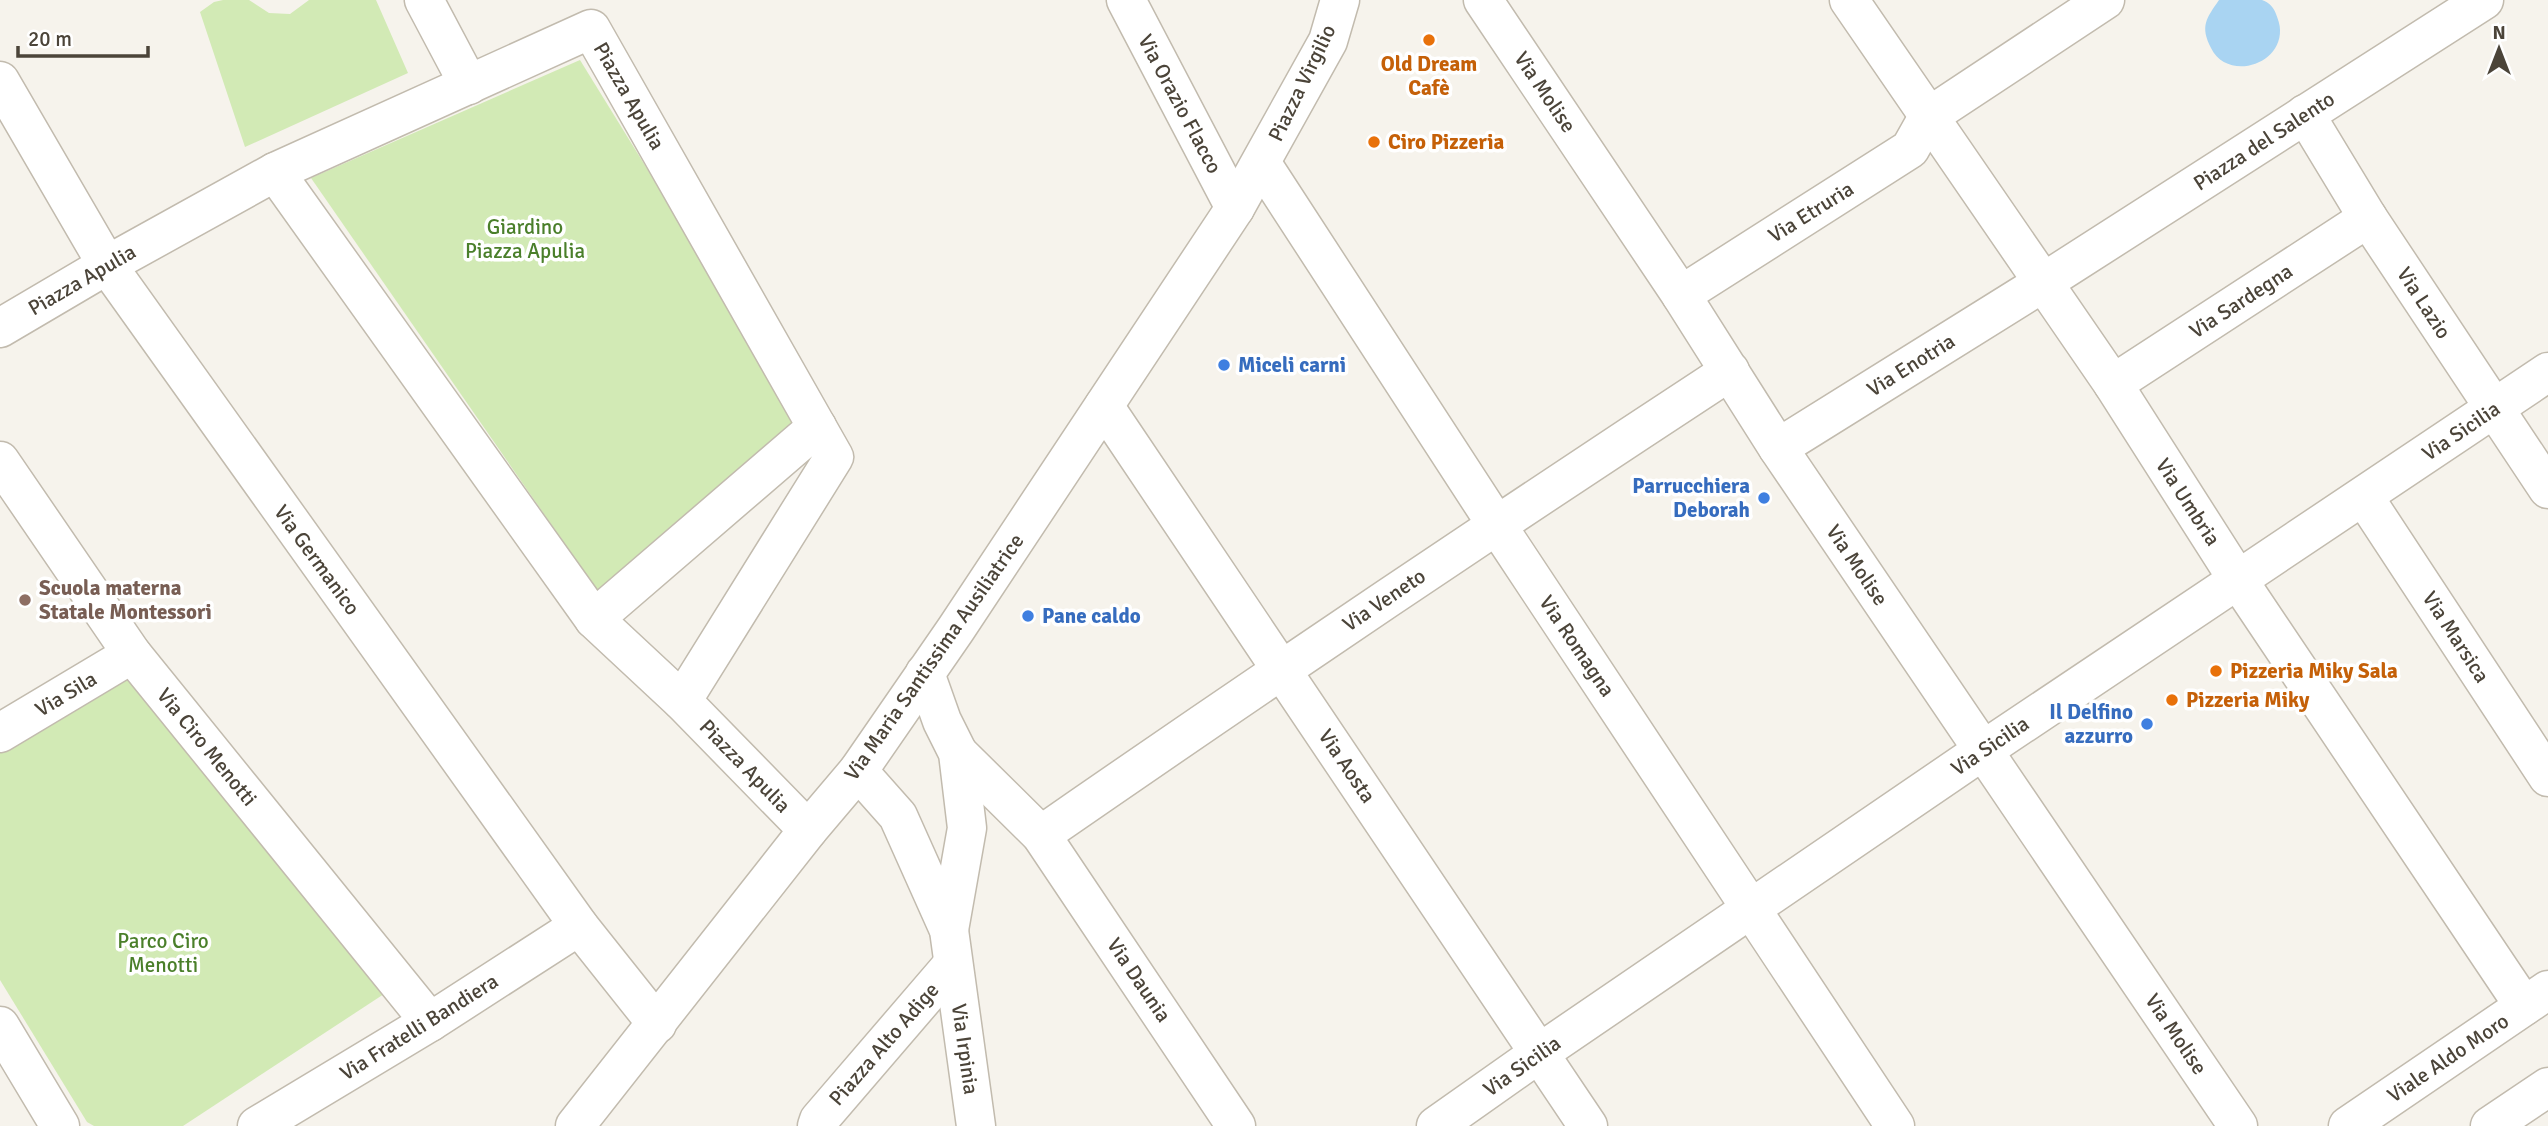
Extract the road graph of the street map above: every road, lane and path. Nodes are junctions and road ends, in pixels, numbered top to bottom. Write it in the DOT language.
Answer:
graph roads {
  1 [pos="424,0"];
  2 [pos="1126,0"];
  3 [pos="1340,0"];
  4 [pos="1483,0"];
  5 [pos="1849,0"];
  6 [pos="2105,0"];
  7 [pos="2484,0"];
  8 [pos="0,81"];
  9 [pos="470,85"];
  10 [pos="2305,114"];
  11 [pos="1928,117"];
  12 [pos="1262,164"];
  13 [pos="275,172"];
  14 [pos="1235,208"];
  15 [pos="2368,218"];
  16 [pos="107,265"];
  17 [pos="2044,282"];
  18 [pos="1681,295"];
  19 [pos="0,328"];
  20 [pos="1730,371"];
  21 [pos="2548,372"];
  22 [pos="2113,384"];
  23 [pos="1104,406"];
  24 [pos="2494,409"];
  25 [pos="817,427"];
  26 [pos="1778,448"];
  27 [pos="0,461"];
  28 [pos="2548,489"];
  29 [pos="2364,497"];
  30 [pos="1496,524"];
  31 [pos="2238,580"];
  32 [pos="594,619"];
  33 [pos="132,654"];
  34 [pos="1282,668"];
  35 [pos="925,673"];
  36 [pos="682,701"];
  37 [pos="0,733"];
  38 [pos="1982,751"];
  39 [pos="958,753"];
  40 [pos="858,771"];
  41 [pos="2548,777"];
  42 [pos="808,830"];
  43 [pos="1041,835"];
  44 [pos="1753,909"];
  45 [pos="579,926"];
  46 [pos="951,947"];
  47 [pos="2536,998"];
  48 [pos="430,1022"];
  49 [pos="657,1024"];
  50 [pos="0,1026"];
  51 [pos="1538,1054"];
  52 [pos="2548,1087"];
  53 [pos="60,1126"];
  54 [pos="257,1126"];
  55 [pos="575,1126"];
  56 [pos="817,1126"];
  57 [pos="976,1126"];
  58 [pos="1236,1126"];
  59 [pos="1436,1126"];
  60 [pos="1588,1126"];
  61 [pos="1895,1126"];
  62 [pos="2238,1126"];
  63 [pos="2348,1126"];
  64 [pos="2490,1126"];
  1 -- 9 [label="street"];
  2 -- 14 [label="street, Via Orazio Flacco"];
  3 -- 12 [label="street, Piazza Virgilio"];
  4 -- 18 [label="street, Via Molise"];
  5 -- 11 [label="street, Via Umbria"];
  6 -- 11 [label="street"];
  7 -- 10 [label="street, Piazza del Salento"];
  8 -- 16 [label="street, Via Germanico"];
  9 -- 13 [label="street, Piazza Apulia"];
  9 -- 25 [label="street, Piazza Apulia"];
  10 -- 15 [label="street, Via Lazio"];
  10 -- 17 [label="street, Piazza del Salento"];
  11 -- 17 [label="street, Via Umbria"];
  11 -- 18 [label="street, Via Etruria"];
  12 -- 14 [label="street, Via Maria Santissima Ausiliatrice"];
  12 -- 30 [label="street, Via Romagna"];
  13 -- 16 [label="street, Piazza Apulia"];
  13 -- 32 [label="street, Piazza Apulia"];
  14 -- 23 [label="street, Via Maria Santissima Ausiliatrice"];
  15 -- 22 [label="street, Via Sardegna"];
  15 -- 24 [label="street, Via Lazio"];
  16 -- 19 [label="street, Piazza Apulia"];
  16 -- 45 [label="street, Via Germanico"];
  17 -- 22 [label="street, Via Umbria"];
  17 -- 26 [label="street, Via Enotria"];
  18 -- 20 [label="street, Via Molise"];
  20 -- 26 [label="street, Via Molise"];
  20 -- 30 [label="street, Via Veneto"];
  21 -- 24 [label="street, Via Sicilia"];
  22 -- 31 [label="street, Via Umbria"];
  23 -- 34 [label="street, Via Aosta"];
  23 -- 35 [label="street, Via Maria Santissima Ausiliatrice"];
  24 -- 28 [label="street, Via Lazio"];
  24 -- 29 [label="street, Via Sicilia"];
  25 -- 32 [label="street"];
  25 -- 36 [label="street, Piazza Apulia"];
  26 -- 38 [label="street, Via Molise"];
  27 -- 33 [label="street, Via Ciro Menotti"];
  29 -- 31 [label="street, Via Sicilia"];
  29 -- 41 [label="street, Via Marsica"];
  30 -- 34 [label="street, Via Veneto"];
  30 -- 44 [label="street, Via Romagna"];
  31 -- 38 [label="street, Via Sicilia"];
  31 -- 47 [label="street, Via Umbria"];
  32 -- 36 [label="street, Piazza Apulia"];
  33 -- 37 [label="street, Via Sila"];
  33 -- 48 [label="street, Via Ciro Menotti"];
  34 -- 43 [label="street, Via Veneto"];
  34 -- 51 [label="street, Via Aosta"];
  35 -- 39 [label="street"];
  35 -- 40 [label="street, Via Maria Santissima Ausiliatrice"];
  36 -- 42 [label="street, Piazza Apulia"];
  38 -- 44 [label="street, Via Sicilia"];
  38 -- 62 [label="street, Via Molise"];
  39 -- 43 [label="street, Via Daunia"];
  39 -- 46 [label="street"];
  40 -- 42 [label="street, Via Maria Santissima Ausiliatrice"];
  40 -- 46 [label="street"];
  42 -- 49 [label="street, Via Maria Santissima Ausiliatrice"];
  43 -- 58 [label="street, Via Daunia"];
  44 -- 51 [label="street, Via Sicilia"];
  44 -- 61 [label="street, Via Romagna"];
  45 -- 48 [label="street, Via Fratelli Bandiera"];
  45 -- 49 [label="street, Via Germanico"];
  46 -- 56 [label="street, Piazza Alto Adige"];
  46 -- 57 [label="street, Via Irpinia"];
  47 -- 63 [label="street, Viale Aldo Moro"];
  48 -- 54 [label="street, Via Fratelli Bandiera"];
  49 -- 55 [label="street, Via Maria Santissima Ausiliatrice"];
  50 -- 53 [label="street"];
  51 -- 59 [label="street, Via Sicilia"];
  51 -- 60 [label="street, Via Aosta"];
  52 -- 64 [label="street"];
}
